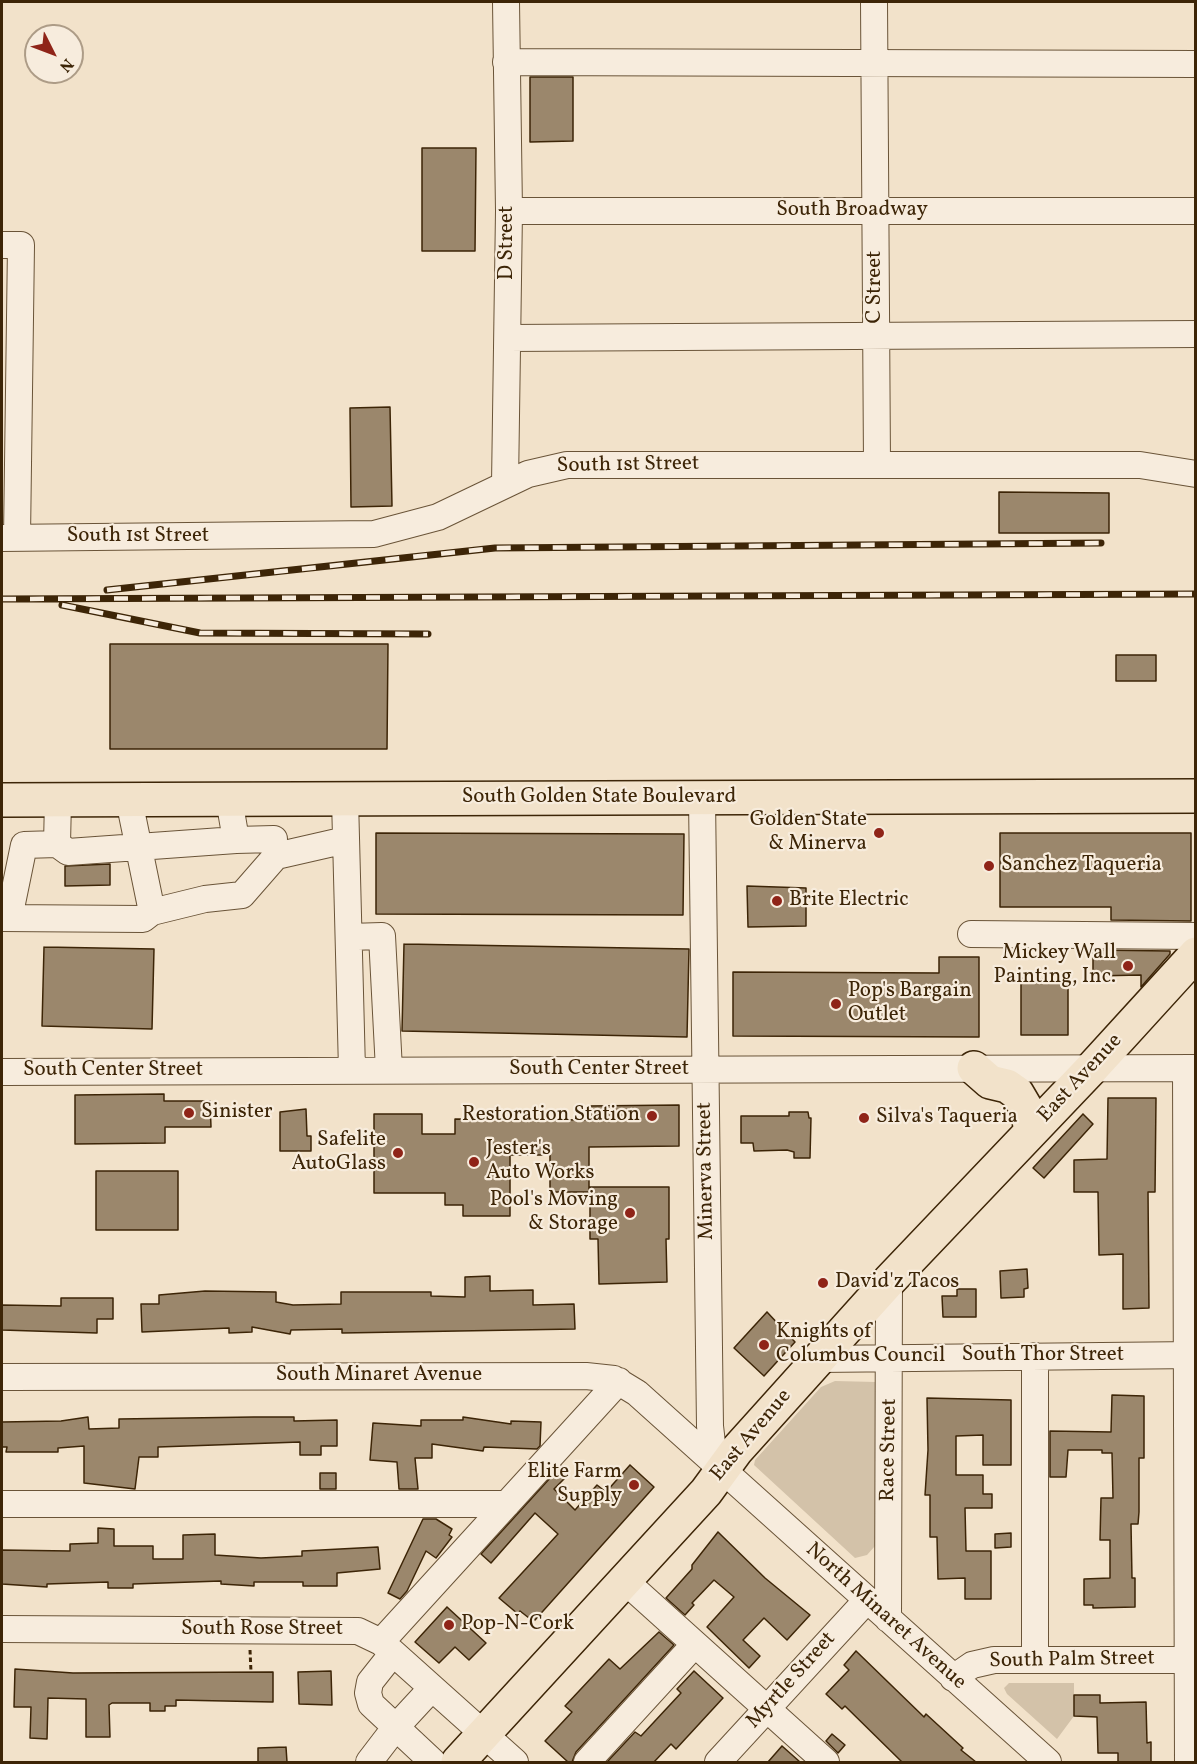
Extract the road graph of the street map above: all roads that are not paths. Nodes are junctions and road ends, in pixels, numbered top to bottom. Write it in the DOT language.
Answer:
graph roads {
  1 [pos="506,2"];
  2 [pos="874,2"];
  3 [pos="506,62"];
  4 [pos="874,63"];
  5 [pos="1196,64"];
  6 [pos="509,211"];
  7 [pos="877,211"];
  8 [pos="1196,211"];
  9 [pos="2,245"];
  10 [pos="1196,334"];
  11 [pos="877,336"];
  12 [pos="508,338"];
  13 [pos="877,464"];
  14 [pos="1196,474"];
  15 [pos="505,484"];
  16 [pos="9,538"];
  17 [pos="1196,796"];
  18 [pos="702,798"];
  19 [pos="229,799"];
  20 [pos="272,799"];
  21 [pos="345,799"];
  22 [pos="2,800"];
  23 [pos="58,800"];
  24 [pos="129,800"];
  25 [pos="236,840"];
  26 [pos="346,840"];
  27 [pos="57,844"];
  28 [pos="138,847"];
  29 [pos="275,847"];
  30 [pos="152,912"];
  31 [pos="5,918"];
  32 [pos="971,934"];
  33 [pos="1196,936"];
  34 [pos="349,937"];
  35 [pos="1196,954"];
  36 [pos="385,1006"];
  37 [pos="350,1007"];
  38 [pos="974,1068"];
  39 [pos="1092,1068"];
  40 [pos="1191,1068"];
  41 [pos="705,1069"];
  42 [pos="388,1070"];
  43 [pos="352,1071"];
  44 [pos="2,1072"];
  45 [pos="1031,1131"];
  46 [pos="889,1281"];
  47 [pos="1191,1355"];
  48 [pos="1035,1356"];
  49 [pos="891,1357"];
  50 [pos="819,1359"];
  51 [pos="2,1377"];
  52 [pos="619,1381"];
  53 [pos="710,1426"];
  54 [pos="690,1442"];
  55 [pos="722,1471"];
  56 [pos="2,1504"];
  57 [pos="507,1504"];
  58 [pos="625,1581"];
  59 [pos="867,1600"];
  60 [pos="888,1619"];
  61 [pos="2,1629"];
  62 [pos="695,1644"];
  63 [pos="387,1648"];
  64 [pos="1035,1660"];
  65 [pos="1191,1660"];
  66 [pos="953,1678"];
  67 [pos="432,1688"];
  68 [pos="767,1709"];
  69 [pos="395,1728"];
  70 [pos="484,1735"];
  71 [pos="369,1762"];
  72 [pos="433,1762"];
  73 [pos="458,1762"];
  74 [pos="515,1762"];
  75 [pos="587,1762"];
  76 [pos="718,1762"];
  77 [pos="826,1762"];
  78 [pos="1048,1762"];
  79 [pos="1188,1762"];
  1 -- 3 [label="street, D Street"];
  2 -- 4 [label="street, C Street"];
  3 -- 4 [label="street"];
  3 -- 6 [label="street, D Street"];
  4 -- 5 [label="street"];
  4 -- 7 [label="street, C Street"];
  6 -- 7 [label="street, South Broadway"];
  6 -- 12 [label="street, D Street"];
  7 -- 8 [label="street, South Broadway"];
  7 -- 11 [label="street, C Street"];
  9 -- 16 [label="street"];
  10 -- 11 [label="street"];
  11 -- 12 [label="street"];
  11 -- 13 [label="street, C Street"];
  12 -- 15 [label="street, D Street"];
  13 -- 14 [label="street, South 1st Street"];
  13 -- 15 [label="street, South 1st Street"];
  15 -- 16 [label="street, South 1st Street"];
  17 -- 18 [label="main road, South Golden State Boulevard"];
  18 -- 21 [label="main road, South Golden State Boulevard"];
  18 -- 41 [label="street, Minerva Street"];
  19 -- 20 [label="main road, South Golden State Boulevard"];
  19 -- 24 [label="main road, South Golden State Boulevard"];
  19 -- 25 [label="street"];
  20 -- 21 [label="main road, South Golden State Boulevard"];
  20 -- 29 [label="street"];
  21 -- 26 [label="street"];
  22 -- 23 [label="main road, South Golden State Boulevard"];
  23 -- 24 [label="main road, South Golden State Boulevard"];
  23 -- 27 [label="street"];
  24 -- 28 [label="street"];
  25 -- 28 [label="street"];
  25 -- 29 [label="street"];
  26 -- 29 [label="street"];
  26 -- 34 [label="street"];
  27 -- 28 [label="street"];
  27 -- 31 [label="street"];
  28 -- 30 [label="street"];
  29 -- 30 [label="street"];
  30 -- 31 [label="street"];
  32 -- 33 [label="street"];
  34 -- 36 [label="street"];
  34 -- 37 [label="street"];
  35 -- 39 [label="main road, East Avenue"];
  36 -- 37 [label="street"];
  36 -- 42 [label="street"];
  37 -- 43 [label="street"];
  38 -- 39 [label="street, South Center Street"];
  38 -- 41 [label="street, South Center Street"];
  38 -- 45 [label="main road"];
  39 -- 40 [label="street, South Center Street"];
  39 -- 45 [label="main road, East Avenue"];
  40 -- 47 [label="street"];
  41 -- 42 [label="street, South Center Street"];
  41 -- 53 [label="street, Minerva Street"];
  42 -- 43 [label="street, South Center Street"];
  43 -- 44 [label="street, South Center Street"];
  45 -- 46 [label="main road, East Avenue"];
  46 -- 49 [label="street, Race Street"];
  46 -- 50 [label="main road, East Avenue"];
  47 -- 48 [label="street, South Thor Street"];
  47 -- 65 [label="street"];
  48 -- 49 [label="street, South Thor Street"];
  48 -- 64 [label="street"];
  49 -- 50 [label="street, South Thor Street"];
  49 -- 60 [label="street, Race Street"];
  50 -- 55 [label="main road, East Avenue"];
  51 -- 52 [label="street, South Minaret Avenue"];
  52 -- 54 [label="street, South Minaret Avenue"];
  52 -- 57 [label="street"];
  53 -- 54 [label="street"];
  53 -- 55 [label="street, Minerva Street"];
  54 -- 55 [label="street, South Minaret Avenue"];
  55 -- 58 [label="main road, East Avenue"];
  55 -- 59 [label="street, North Minaret Avenue"];
  56 -- 57 [label="street"];
  57 -- 63 [label="street"];
  58 -- 62 [label="street"];
  58 -- 70 [label="main road, East Avenue"];
  59 -- 60 [label="street, North Minaret Avenue"];
  59 -- 68 [label="street, Myrtle Street"];
  60 -- 66 [label="street, North Minaret Avenue"];
  61 -- 63 [label="street, South Rose Street"];
  62 -- 68 [label="street"];
  62 -- 75 [label="street"];
  63 -- 67 [label="street, South Rose Street"];
  63 -- 69 [label="street"];
  64 -- 65 [label="street, South Palm Street"];
  64 -- 66 [label="street, South Palm Street"];
  65 -- 79 [label="street"];
  66 -- 78 [label="street, North Minaret Avenue"];
  67 -- 69 [label="street"];
  67 -- 70 [label="street, South Rose Street"];
  68 -- 76 [label="street, Myrtle Street"];
  68 -- 77 [label="street"];
  69 -- 71 [label="street"];
  69 -- 72 [label="street"];
  70 -- 73 [label="main road, East Avenue"];
  70 -- 74 [label="street, South Rose Street"];
}
